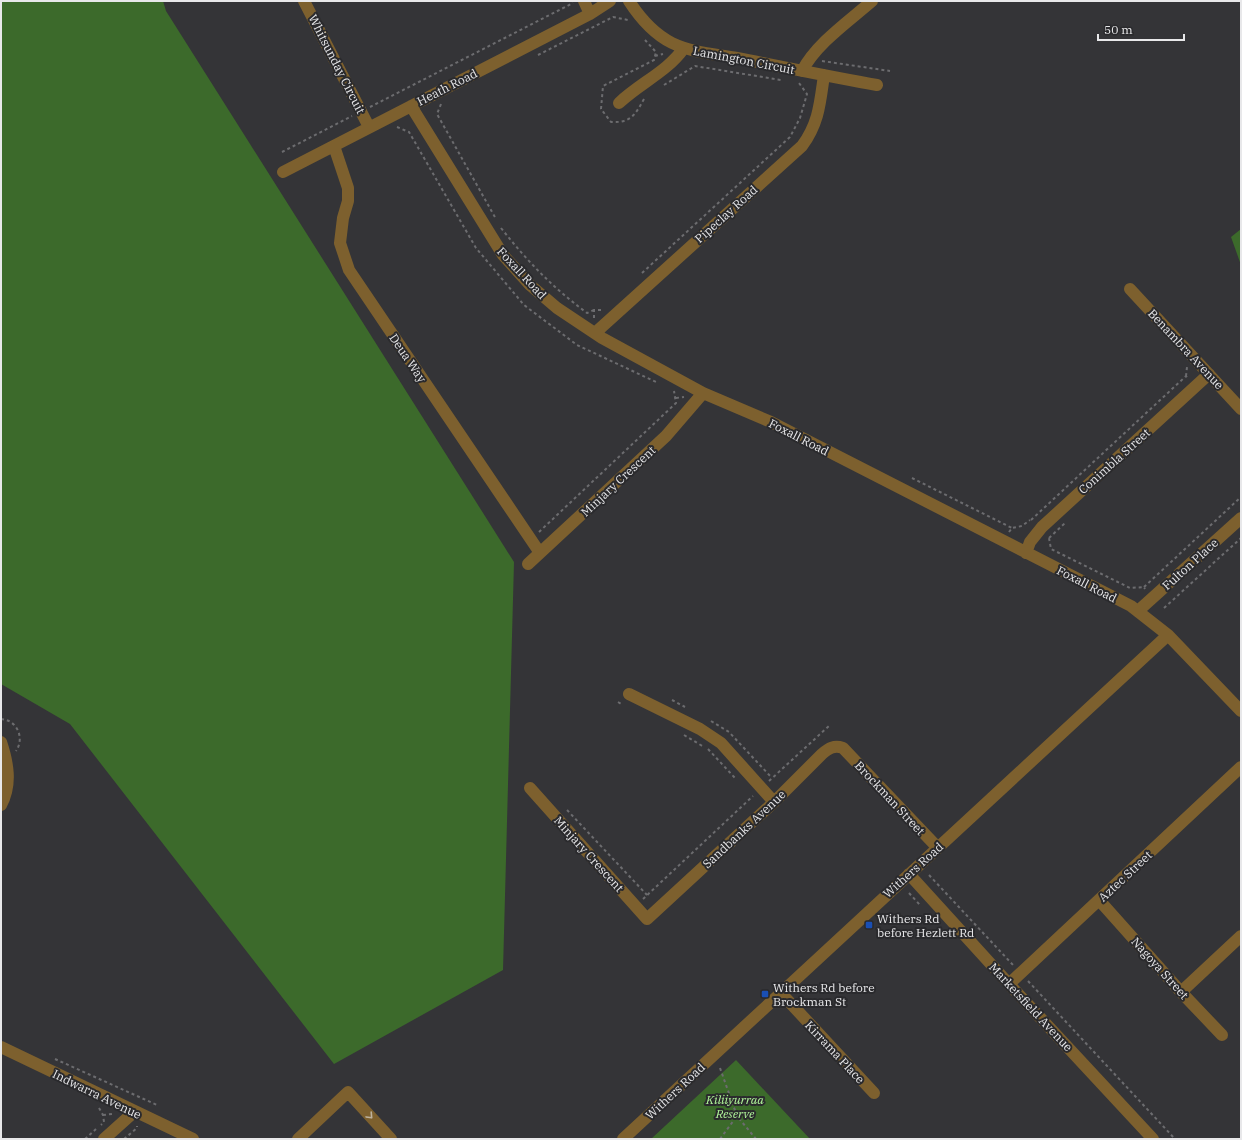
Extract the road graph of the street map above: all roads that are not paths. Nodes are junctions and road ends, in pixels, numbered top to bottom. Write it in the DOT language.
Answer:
graph roads {
  1 [pos="304,1"];
  2 [pos="584,1"];
  3 [pos="610,1"];
  4 [pos="629,1"];
  5 [pos="872,1"];
  6 [pos="590,14"];
  7 [pos="684,48"];
  8 [pos="802,71"];
  9 [pos="824,75"];
  10 [pos="877,86"];
  11 [pos="618,103"];
  12 [pos="411,106"];
  13 [pos="369,127"];
  14 [pos="334,146"];
  15 [pos="283,172"];
  16 [pos="1130,289"];
  17 [pos="595,333"];
  18 [pos="1210,374"];
  19 [pos="703,393"];
  20 [pos="1241,409"];
  21 [pos="1241,518"];
  22 [pos="540,553"];
  23 [pos="1026,553"];
  24 [pos="528,564"];
  25 [pos="1138,611"];
  26 [pos="1168,635"];
  27 [pos="629,694"];
  28 [pos="1241,711"];
  29 [pos="1,742"];
  30 [pos="843,748"];
  31 [pos="1241,767"];
  32 [pos="530,788"];
  33 [pos="774,802"];
  34 [pos="1,804"];
  35 [pos="938,848"];
  36 [pos="909,874"];
  37 [pos="1099,900"];
  38 [pos="647,919"];
  39 [pos="1241,936"];
  40 [pos="1009,984"];
  41 [pos="1181,992"];
  42 [pos="780,993"];
  43 [pos="1222,1035"];
  44 [pos="1,1047"];
  45 [pos="874,1093"];
  46 [pos="134,1112"];
  47 [pos="104,1139"];
  48 [pos="193,1139"];
  49 [pos="298,1139"];
  50 [pos="392,1139"];
  51 [pos="624,1139"];
  52 [pos="1153,1139"];
  1 -- 13 [label="street, Whitsunday Circuit"];
  2 -- 6 [label="street"];
  3 -- 6 [label="street, Heath Road"];
  4 -- 7 [label="street, Lamington Circuit"];
  5 -- 8 [label="street"];
  6 -- 12 [label="street, Heath Road"];
  7 -- 8 [label="street, Lamington Circuit"];
  7 -- 11 [label="street"];
  8 -- 9 [label="street, Lamington Circuit"];
  9 -- 10 [label="street, Lamington Circuit"];
  9 -- 17 [label="street, Pipeclay Road"];
  12 -- 13 [label="street, Heath Road"];
  12 -- 17 [label="street, Foxall Road"];
  13 -- 14 [label="street, Heath Road"];
  14 -- 15 [label="street, Heath Road"];
  14 -- 22 [label="street, Deua Way"];
  16 -- 18 [label="street, Benambra Avenue"];
  17 -- 19 [label="street, Foxall Road"];
  18 -- 20 [label="street, Benambra Avenue"];
  18 -- 23 [label="street, Conimbla Street"];
  19 -- 22 [label="street, Minjary Crescent"];
  19 -- 23 [label="street, Foxall Road"];
  21 -- 25 [label="street, Fulton Place"];
  22 -- 24 [label="street, Minjary Crescent"];
  23 -- 25 [label="street, Foxall Road"];
  25 -- 26 [label="street, Foxall Road"];
  26 -- 28 [label="street, Foxall Road"];
  26 -- 35 [label="street, Withers Road"];
  27 -- 33 [label="street"];
  29 -- 34 [label="street"];
  30 -- 33 [label="street, Sandbanks Avenue"];
  30 -- 35 [label="street, Brockman Street"];
  31 -- 37 [label="street, Aztec Street"];
  32 -- 38 [label="street, Minjary Crescent"];
  33 -- 38 [label="street, Sandbanks Avenue"];
  35 -- 36 [label="street, Withers Road"];
  36 -- 40 [label="street, Marketsfield Avenue"];
  36 -- 42 [label="street, Withers Road"];
  37 -- 40 [label="street, Aztec Street"];
  37 -- 41 [label="street, Nagoya Street"];
  39 -- 41 [label="street"];
  40 -- 52 [label="street, Marketsfield Avenue"];
  41 -- 43 [label="street, Nagoya Street"];
  42 -- 45 [label="street, Kirrama Place"];
  42 -- 51 [label="street, Withers Road"];
  44 -- 46 [label="street, Indwarra Avenue"];
  46 -- 47 [label="street"];
  46 -- 48 [label="street, Indwarra Avenue"];
  49 -- 50 [label="street, one-way"];
}
